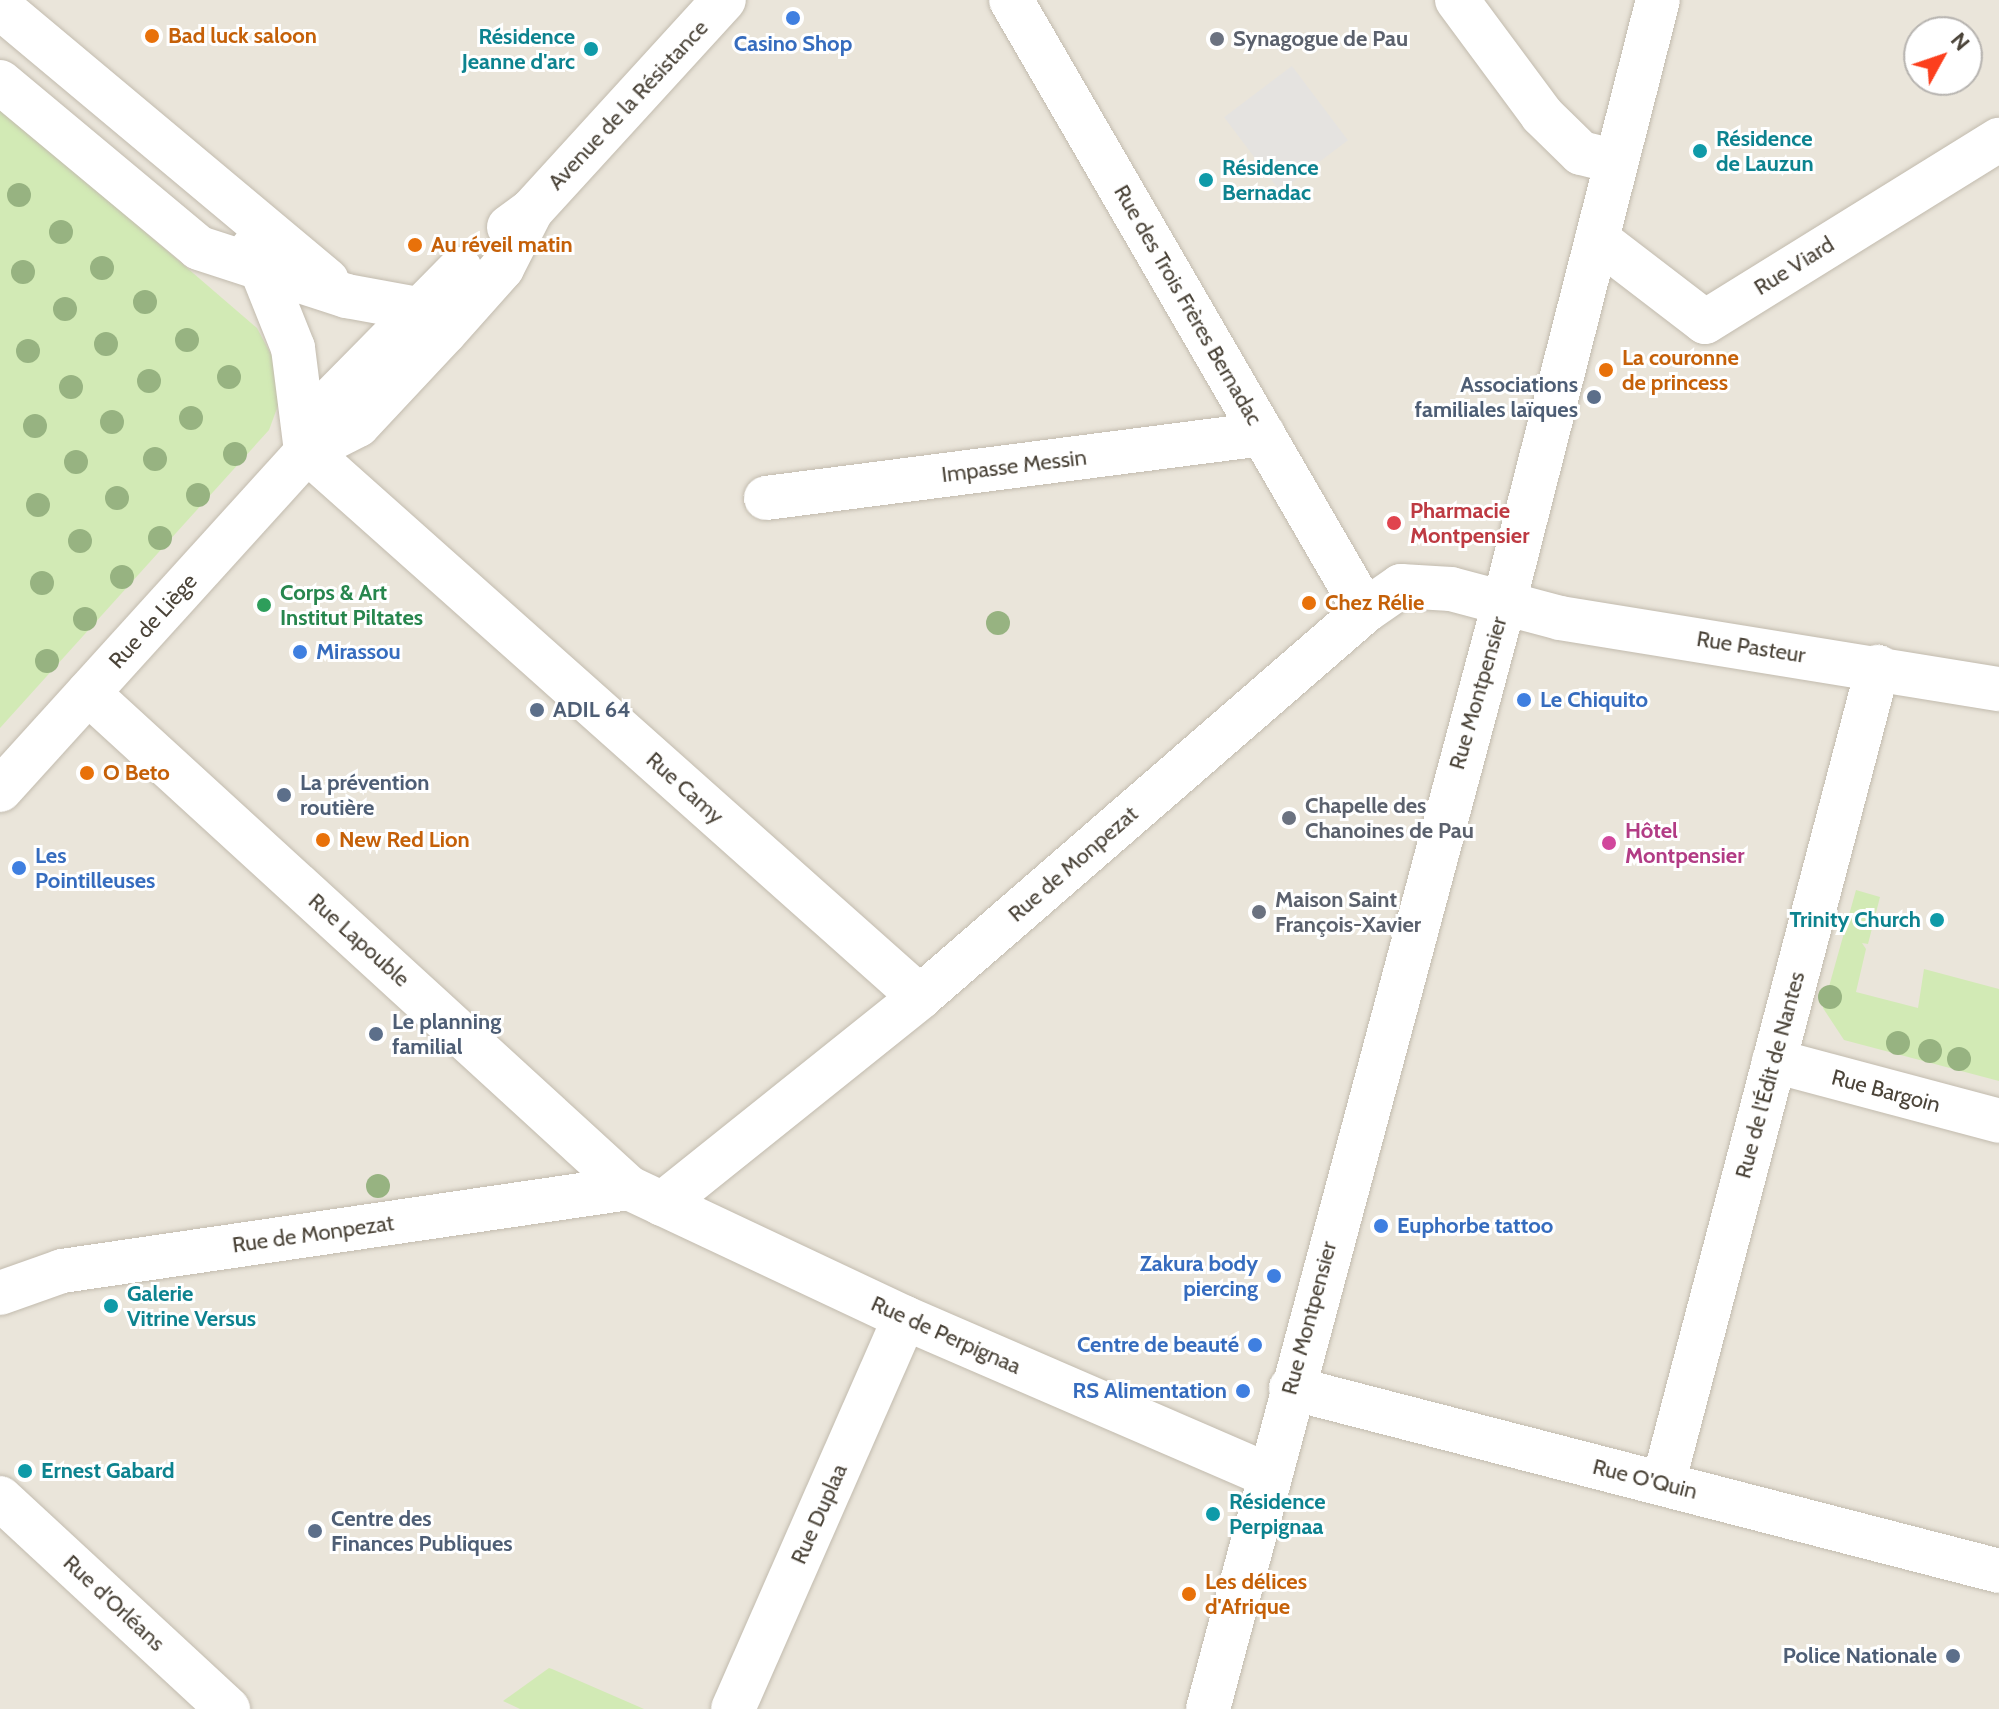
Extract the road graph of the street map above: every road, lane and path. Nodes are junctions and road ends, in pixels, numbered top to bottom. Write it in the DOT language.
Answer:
graph roads {
  1 [pos="724,0"];
  2 [pos="1011,0"];
  3 [pos="1457,0"];
  4 [pos="1658,0"];
  5 [pos="0,7"];
  6 [pos="0,82"];
  7 [pos="1999,140"];
  8 [pos="1616,162"];
  9 [pos="236,205"];
  10 [pos="1597,239"];
  11 [pos="261,269"];
  12 [pos="347,296"];
  13 [pos="434,321"];
  14 [pos="1263,434"];
  15 [pos="307,451"];
  16 [pos="766,498"];
  17 [pos="1503,607"];
  18 [pos="1365,611"];
  19 [pos="1878,667"];
  20 [pos="1999,689"];
  21 [pos="88,693"];
  22 [pos="0,790"];
  23 [pos="920,997"];
  24 [pos="1774,1061"];
  25 [pos="1999,1121"];
  26 [pos="646,1196"];
  27 [pos="0,1293"];
  28 [pos="905,1318"];
  29 [pos="1291,1388"];
  30 [pos="1267,1475"];
  31 [pos="1663,1484"];
  32 [pos="0,1498"];
  33 [pos="1999,1571"];
  34 [pos="228,1709"];
  35 [pos="733,1709"];
  36 [pos="1208,1709"];
  1 -- 13 [label="street, Avenue de la Résistance"];
  2 -- 14 [label="street, Rue des Trois Frères Bernadac"];
  3 -- 8 [label="street"];
  4 -- 8 [label="street, Rue Montpensier"];
  5 -- 9 [label="street"];
  6 -- 11 [label="street"];
  7 -- 10 [label="street, Rue Viard"];
  8 -- 10 [label="street, Rue Montpensier"];
  9 -- 11 [label="street"];
  9 -- 12 [label="street"];
  10 -- 17 [label="street, Rue Montpensier"];
  11 -- 12 [label="street"];
  11 -- 15 [label="street"];
  12 -- 13 [label="street"];
  13 -- 15 [label="street, Rue de Liège"];
  14 -- 16 [label="street, Impasse Messin"];
  14 -- 18 [label="street, Rue des Trois Frères Bernadac"];
  15 -- 21 [label="street, Rue de Liège"];
  15 -- 23 [label="street, Rue Camy"];
  17 -- 18 [label="street, Rue de Monpezat"];
  17 -- 19 [label="street, Rue Pasteur"];
  17 -- 29 [label="street, Rue Montpensier"];
  18 -- 23 [label="street, Rue de Monpezat"];
  19 -- 20 [label="street, Rue Pasteur"];
  19 -- 24 [label="street, Rue de l'Édit de Nantes"];
  21 -- 22 [label="street, Rue de Liège"];
  21 -- 26 [label="street, Rue Lapouble"];
  23 -- 26 [label="street, Rue de Monpezat"];
  24 -- 25 [label="street, Rue Bargoin"];
  24 -- 31 [label="street, Rue de l'Édit de Nantes"];
  26 -- 27 [label="street, Rue de Monpezat"];
  26 -- 28 [label="street, Rue de Perpignaa"];
  28 -- 30 [label="street, Rue de Perpignaa"];
  28 -- 35 [label="street, Rue Duplaa"];
  29 -- 30 [label="street, Rue Montpensier"];
  29 -- 31 [label="street, Rue O'Quin"];
  30 -- 36 [label="street, Rue Montpensier"];
  31 -- 33 [label="street, Rue O'Quin"];
  32 -- 34 [label="street, Rue d'Orléans"];
}
